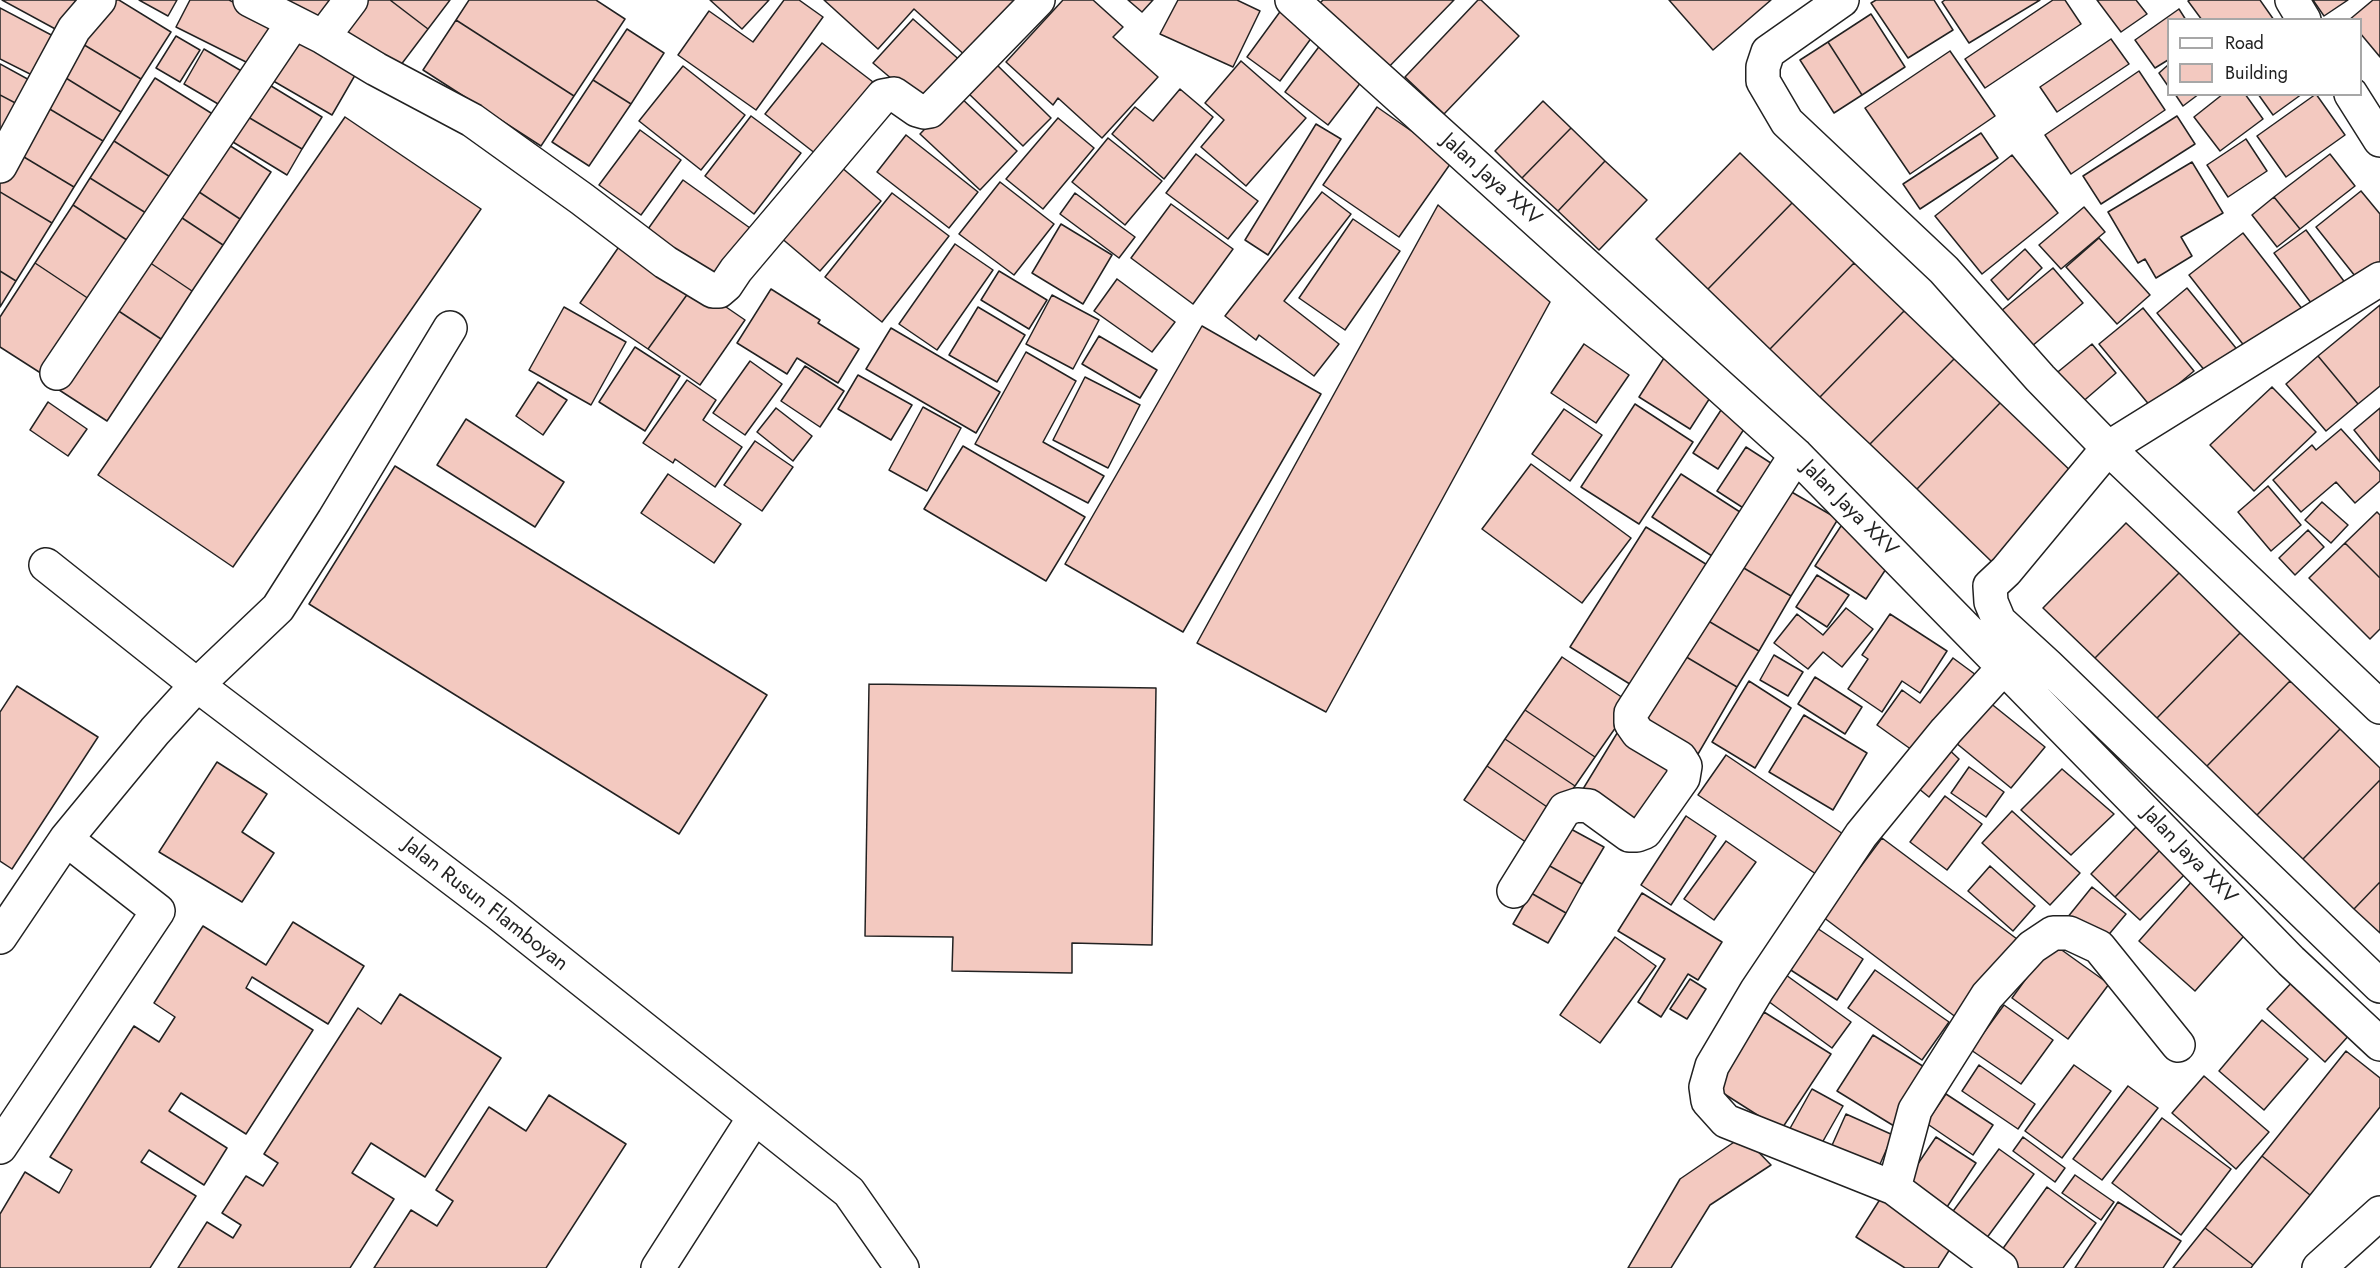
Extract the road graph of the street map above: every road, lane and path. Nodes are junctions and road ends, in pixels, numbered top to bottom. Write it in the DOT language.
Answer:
graph roads {
  1 [pos="99,0"];
  2 [pos="250,0"];
  3 [pos="351,0"];
  4 [pos="1038,0"];
  5 [pos="1292,0"];
  6 [pos="1842,0"];
  7 [pos="2292,0"];
  8 [pos="2303,18"];
  9 [pos="293,23"];
  10 [pos="323,37"];
  11 [pos="2352,96"];
  12 [pos="2380,141"];
  13 [pos="0,166"];
  14 [pos="2380,279"];
  15 [pos="450,328"];
  16 [pos="57,372"];
  17 [pos="2108,448"];
  18 [pos="1796,455"];
  19 [pos="46,565"];
  20 [pos="2005,666"];
  21 [pos="197,685"];
  22 [pos="2380,707"];
  23 [pos="66,839"];
  24 [pos="1514,891"];
  25 [pos="0,937"];
  26 [pos="2380,986"];
  27 [pos="2380,1044"];
  28 [pos="2178,1045"];
  29 [pos="754,1118"];
  30 [pos="0,1147"];
  31 [pos="1894,1188"];
  32 [pos="2380,1213"];
  33 [pos="658,1268"];
  34 [pos="902,1268"];
  35 [pos="2001,1268"];
  36 [pos="2319,1268"];
  1 -- 13 [label="street"];
  2 -- 9 [label="street"];
  3 -- 10 [label="street"];
  4 -- 10 [label="street"];
  5 -- 18 [label="street, Jalan Jaya XXV"];
  6 -- 17 [label="street"];
  7 -- 8 [label="street"];
  9 -- 10 [label="street"];
  9 -- 16 [label="street"];
  11 -- 12 [label="street"];
  14 -- 17 [label="street"];
  15 -- 21 [label="street"];
  17 -- 22 [label="street"];
  17 -- 26 [label="street"];
  18 -- 20 [label="street, Jalan Jaya XXV"];
  18 -- 24 [label="street"];
  19 -- 21 [label="street, Jalan Rusun Flamboyan"];
  20 -- 27 [label="street, Jalan Jaya XXV"];
  20 -- 31 [label="street"];
  21 -- 23 [label="street"];
  21 -- 29 [label="street, Jalan Rusun Flamboyan"];
  23 -- 25 [label="street"];
  23 -- 30 [label="street"];
  28 -- 31 [label="street"];
  29 -- 33 [label="street"];
  29 -- 34 [label="street, Jalan Rusun Flamboyan"];
  31 -- 35 [label="street"];
  32 -- 36 [label="street"];
}
